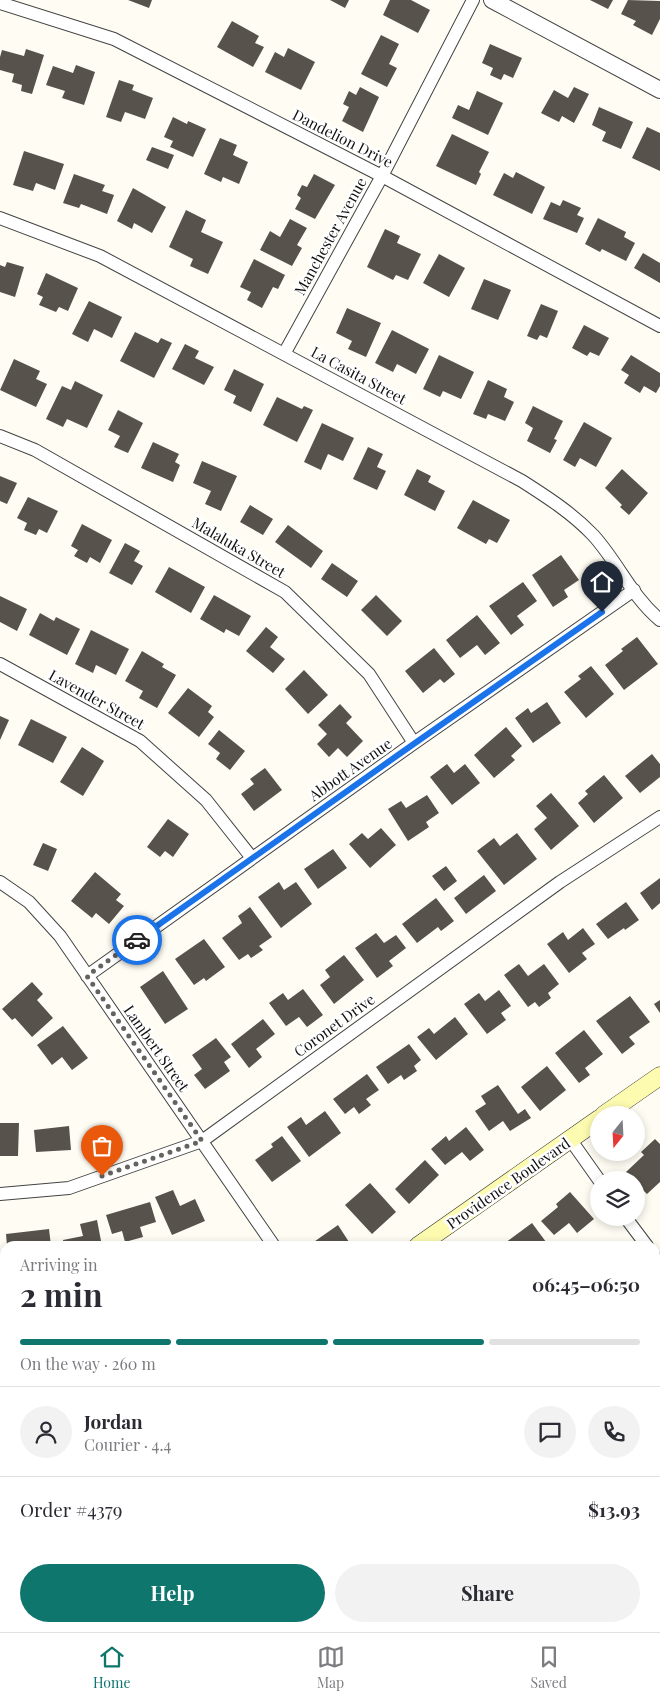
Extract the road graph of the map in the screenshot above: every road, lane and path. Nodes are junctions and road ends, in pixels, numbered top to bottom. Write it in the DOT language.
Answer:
graph roads {
  1 [pos="473,0"];
  2 [pos="492,0"];
  3 [pos="0,3"];
  4 [pos="660,90"];
  5 [pos="382,176"];
  6 [pos="0,218"];
  7 [pos="660,326"];
  8 [pos="284,354"];
  9 [pos="0,436"];
  10 [pos="634,590"];
  11 [pos="660,620"];
  12 [pos="0,664"];
  13 [pos="414,744"];
  14 [pos="660,817"];
  15 [pos="252,858"];
  16 [pos="0,882"];
  17 [pos="87,976"];
  18 [pos="660,1076"];
  19 [pos="617,1106"];
  20 [pos="590,1126"];
  21 [pos="570,1140"];
  22 [pos="202,1141"];
  23 [pos="592,1171"];
  24 [pos="0,1194"];
  25 [pos="632,1226"];
  26 [pos="271,1241"];
  27 [pos="425,1241"];
  28 [pos="643,1241"];
  1 -- 5 [label="street, Manchester Avenue"];
  2 -- 4 [label="street"];
  3 -- 5 [label="street, Dandelion Drive"];
  5 -- 7 [label="street, Dandelion Drive"];
  5 -- 8 [label="street, Manchester Avenue"];
  6 -- 8 [label="street, La Casita Street"];
  8 -- 10 [label="street, La Casita Street"];
  9 -- 13 [label="street, Malaluka Street"];
  10 -- 11 [label="street, La Casita Street"];
  10 -- 13 [label="street, Abbott Avenue"];
  12 -- 15 [label="street, Lavender Street"];
  13 -- 15 [label="street, Abbott Avenue"];
  14 -- 22 [label="street, Coronet Drive"];
  15 -- 17 [label="street, Abbott Avenue"];
  16 -- 17 [label="street, Lambert Street"];
  17 -- 22 [label="street, Lambert Street"];
  18 -- 19 [label="main road"];
  20 -- 21 [label="main road, Providence Boulevard"];
  21 -- 23 [label="street"];
  21 -- 27 [label="main road, Providence Boulevard"];
  22 -- 24 [label="street, Coronet Drive"];
  22 -- 26 [label="street, Lambert Street"];
  25 -- 28 [label="street"];
}
